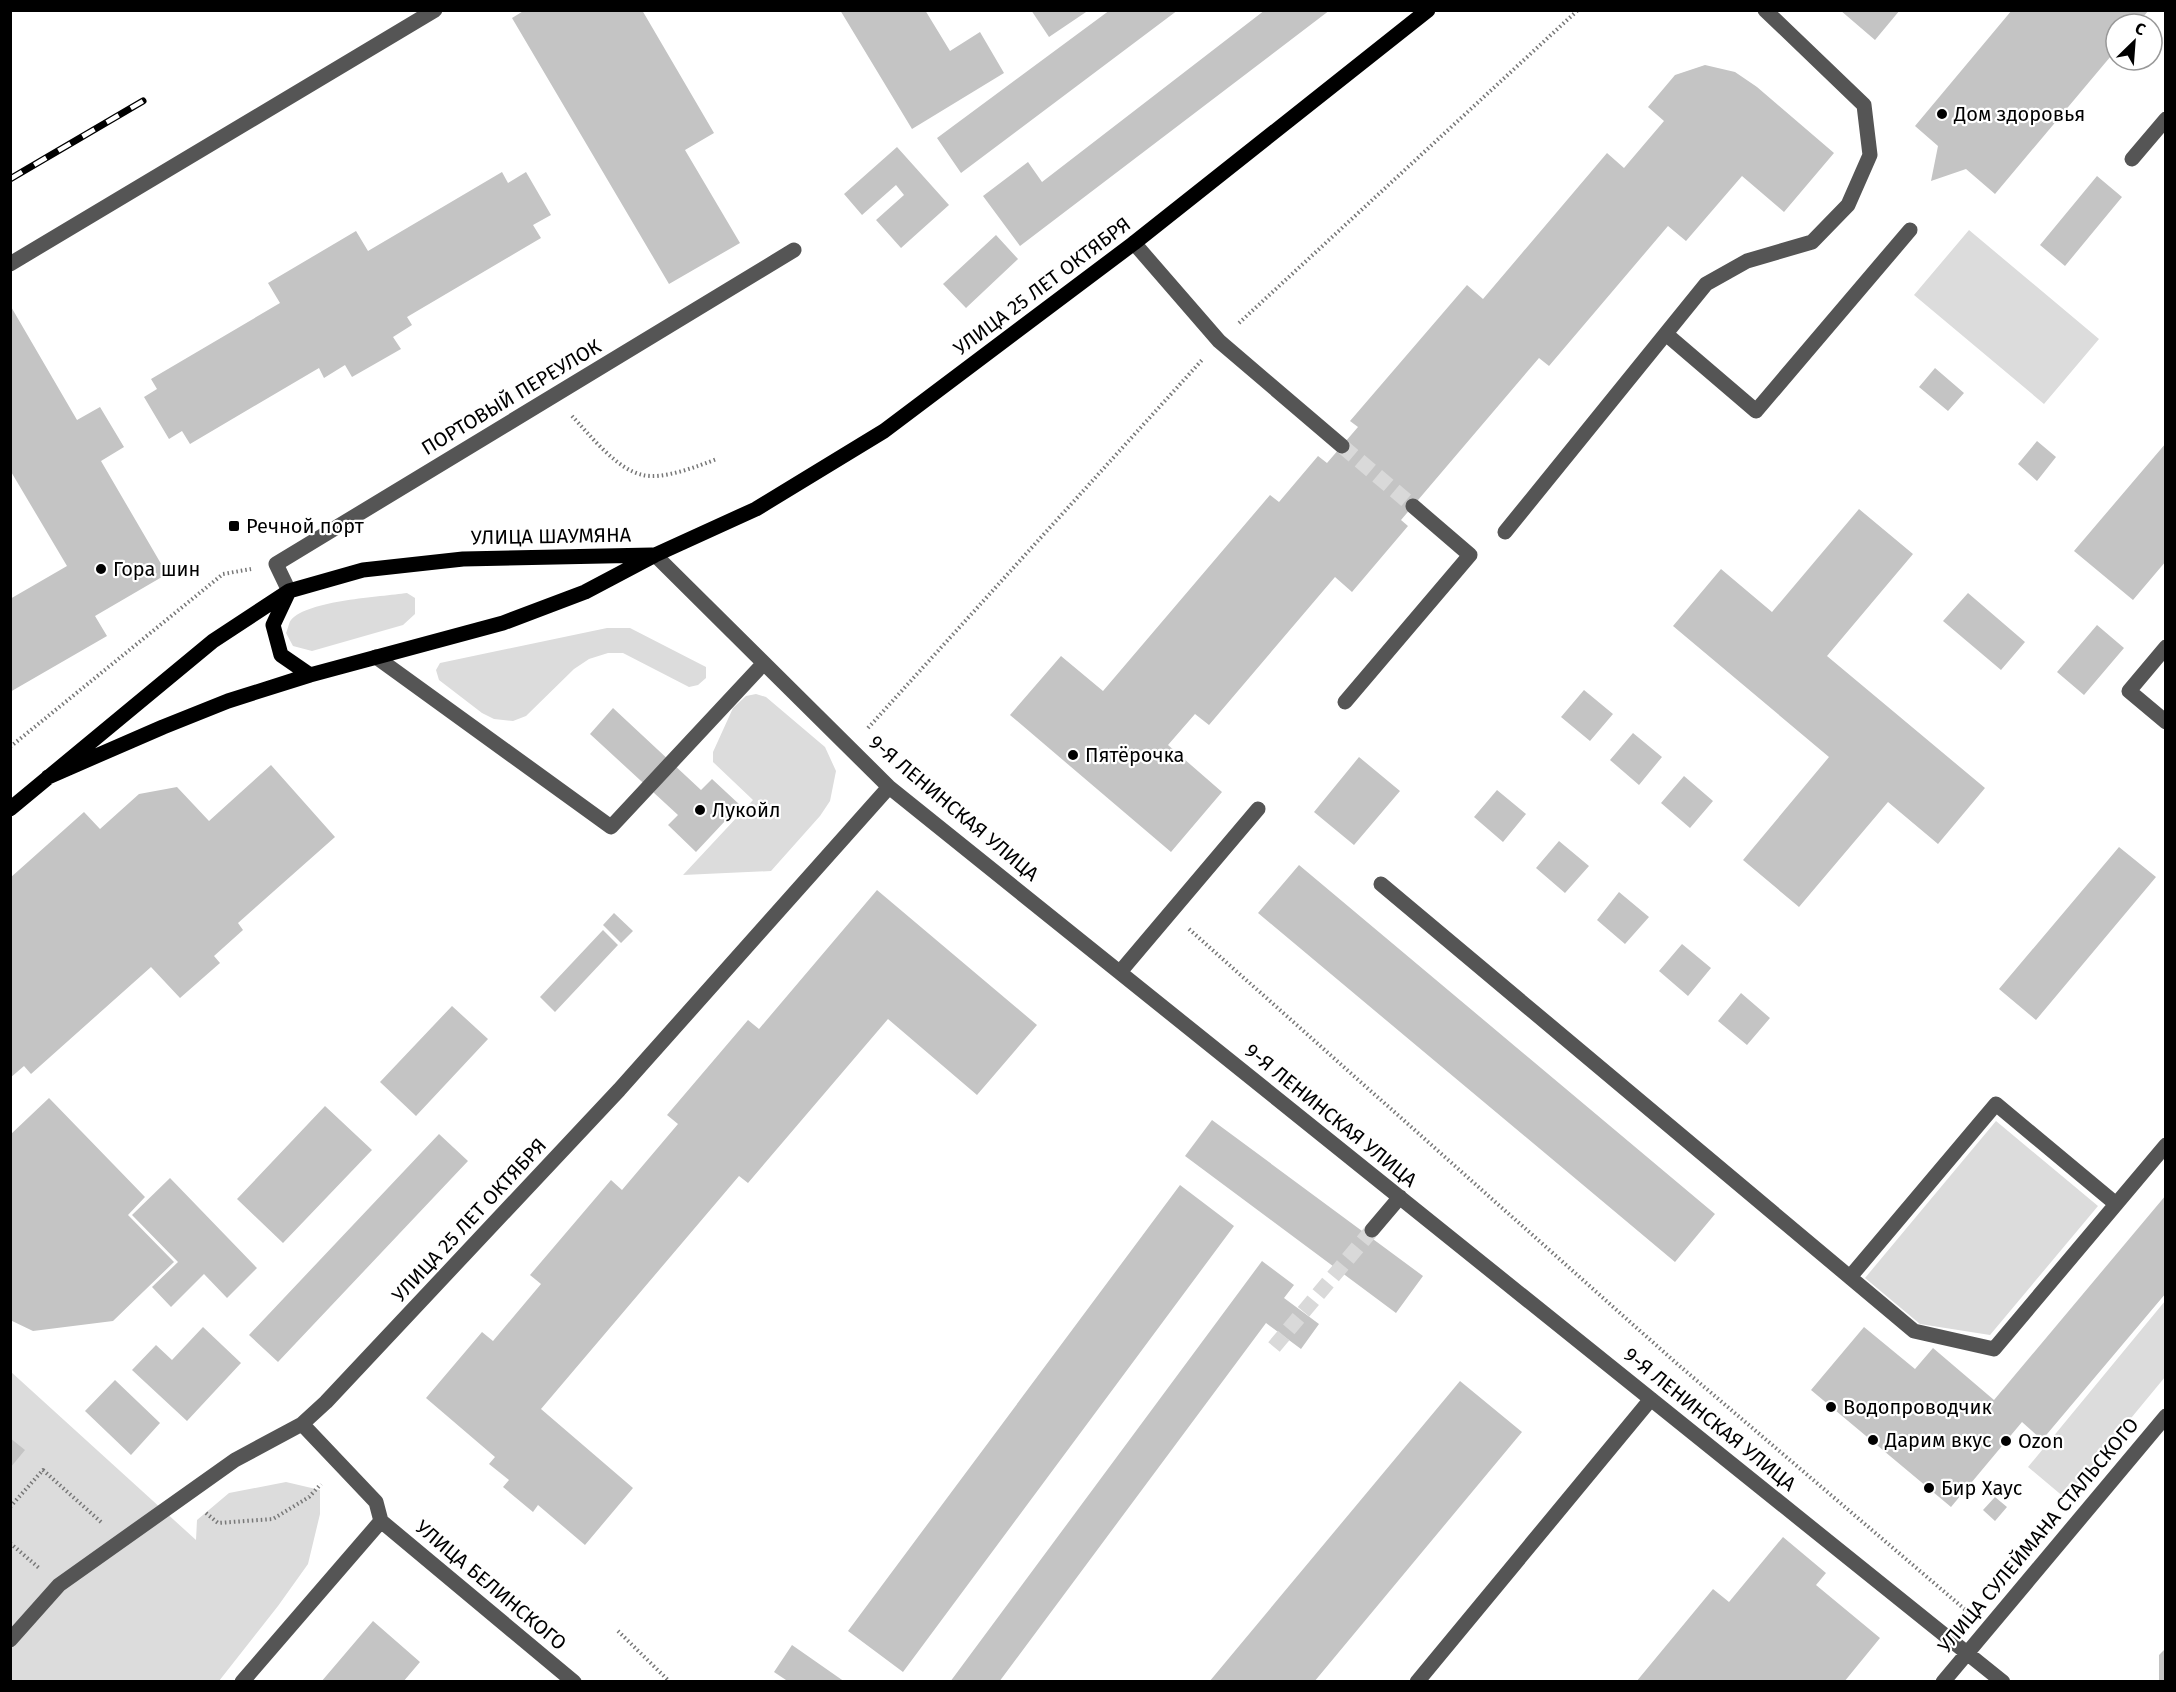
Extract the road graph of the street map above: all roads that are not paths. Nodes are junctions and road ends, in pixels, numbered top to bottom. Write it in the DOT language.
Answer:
graph roads {
  1 [pos="435,10"];
  2 [pos="1428,10"];
  3 [pos="1765,10"];
  4 [pos="2166,119"];
  5 [pos="2132,159"];
  6 [pos="1910,230"];
  7 [pos="1134,243"];
  8 [pos="794,250"];
  9 [pos="10,264"];
  10 [pos="1666,334"];
  11 [pos="1342,446"];
  12 [pos="1413,506"];
  13 [pos="1505,532"];
  14 [pos="655,555"];
  15 [pos="289,591"];
  16 [pos="2166,647"];
  17 [pos="376,657"];
  18 [pos="763,664"];
  19 [pos="310,675"];
  20 [pos="1345,702"];
  21 [pos="2166,722"];
  22 [pos="48,777"];
  23 [pos="889,787"];
  24 [pos="10,808"];
  25 [pos="1258,809"];
  26 [pos="1381,884"];
  27 [pos="1120,972"];
  28 [pos="2166,1145"];
  29 [pos="1400,1197"];
  30 [pos="2116,1204"];
  31 [pos="1371,1230"];
  32 [pos="1850,1277"];
  33 [pos="1650,1399"];
  34 [pos="2166,1416"];
  35 [pos="302,1424"];
  36 [pos="381,1521"];
  37 [pos="10,1640"];
  38 [pos="1968,1652"];
  39 [pos="242,1682"];
  40 [pos="574,1682"];
  41 [pos="1417,1682"];
  42 [pos="1943,1682"];
  43 [pos="2003,1682"];
  1 -- 9 [label="street"];
  2 -- 7 [label="main road, УЛИЦА 25 ЛЕТ ОКТЯБРЯ"];
  3 -- 10 [label="street"];
  4 -- 5 [label="street"];
  6 -- 10 [label="street"];
  7 -- 11 [label="street"];
  7 -- 14 [label="main road, УЛИЦА 25 ЛЕТ ОКТЯБРЯ"];
  8 -- 15 [label="street, ПОРТОВЫЙ ПЕРЕУЛОК"];
  10 -- 13 [label="street"];
  12 -- 20 [label="street"];
  14 -- 15 [label="main road, УЛИЦА ШАУМЯНА"];
  14 -- 17 [label="main road, УЛИЦА ШАУМЯНА"];
  14 -- 18 [label="street, 9-Я ЛЕНИНСКАЯ УЛИЦА"];
  15 -- 19 [label="main road"];
  15 -- 22 [label="main road, УЛИЦА ШАУМЯНА"];
  16 -- 21 [label="street"];
  17 -- 18 [label="street"];
  17 -- 19 [label="main road, УЛИЦА ШАУМЯНА"];
  18 -- 23 [label="street, 9-Я ЛЕНИНСКАЯ УЛИЦА"];
  19 -- 22 [label="main road, УЛИЦА ШАУМЯНА"];
  22 -- 24 [label="main road, УЛИЦА ШАУМЯНА"];
  23 -- 27 [label="street, 9-Я ЛЕНИНСКАЯ УЛИЦА"];
  23 -- 35 [label="street, УЛИЦА 25 ЛЕТ ОКТЯБРЯ"];
  25 -- 27 [label="street"];
  26 -- 32 [label="street"];
  27 -- 29 [label="street, 9-Я ЛЕНИНСКАЯ УЛИЦА"];
  28 -- 30 [label="street"];
  29 -- 31 [label="street"];
  29 -- 33 [label="street, 9-Я ЛЕНИНСКАЯ УЛИЦА"];
  30 -- 32 [label="street"];
  30 -- 32 [label="street"];
  33 -- 38 [label="street, 9-Я ЛЕНИНСКАЯ УЛИЦА"];
  33 -- 41 [label="street"];
  34 -- 38 [label="street, УЛИЦА СУЛЕЙМАНА СТАЛЬСКОГО"];
  35 -- 36 [label="street"];
  35 -- 37 [label="street, УЛИЦА 25 ЛЕТ ОКТЯБРЯ"];
  36 -- 39 [label="street"];
  36 -- 40 [label="street, УЛИЦА БЕЛИНСКОГО"];
  38 -- 42 [label="street, УЛИЦА СУЛЕЙМАНА СТАЛЬСКОГО"];
  38 -- 43 [label="street, 9-Я ЛЕНИНСКАЯ УЛИЦА"];
}
